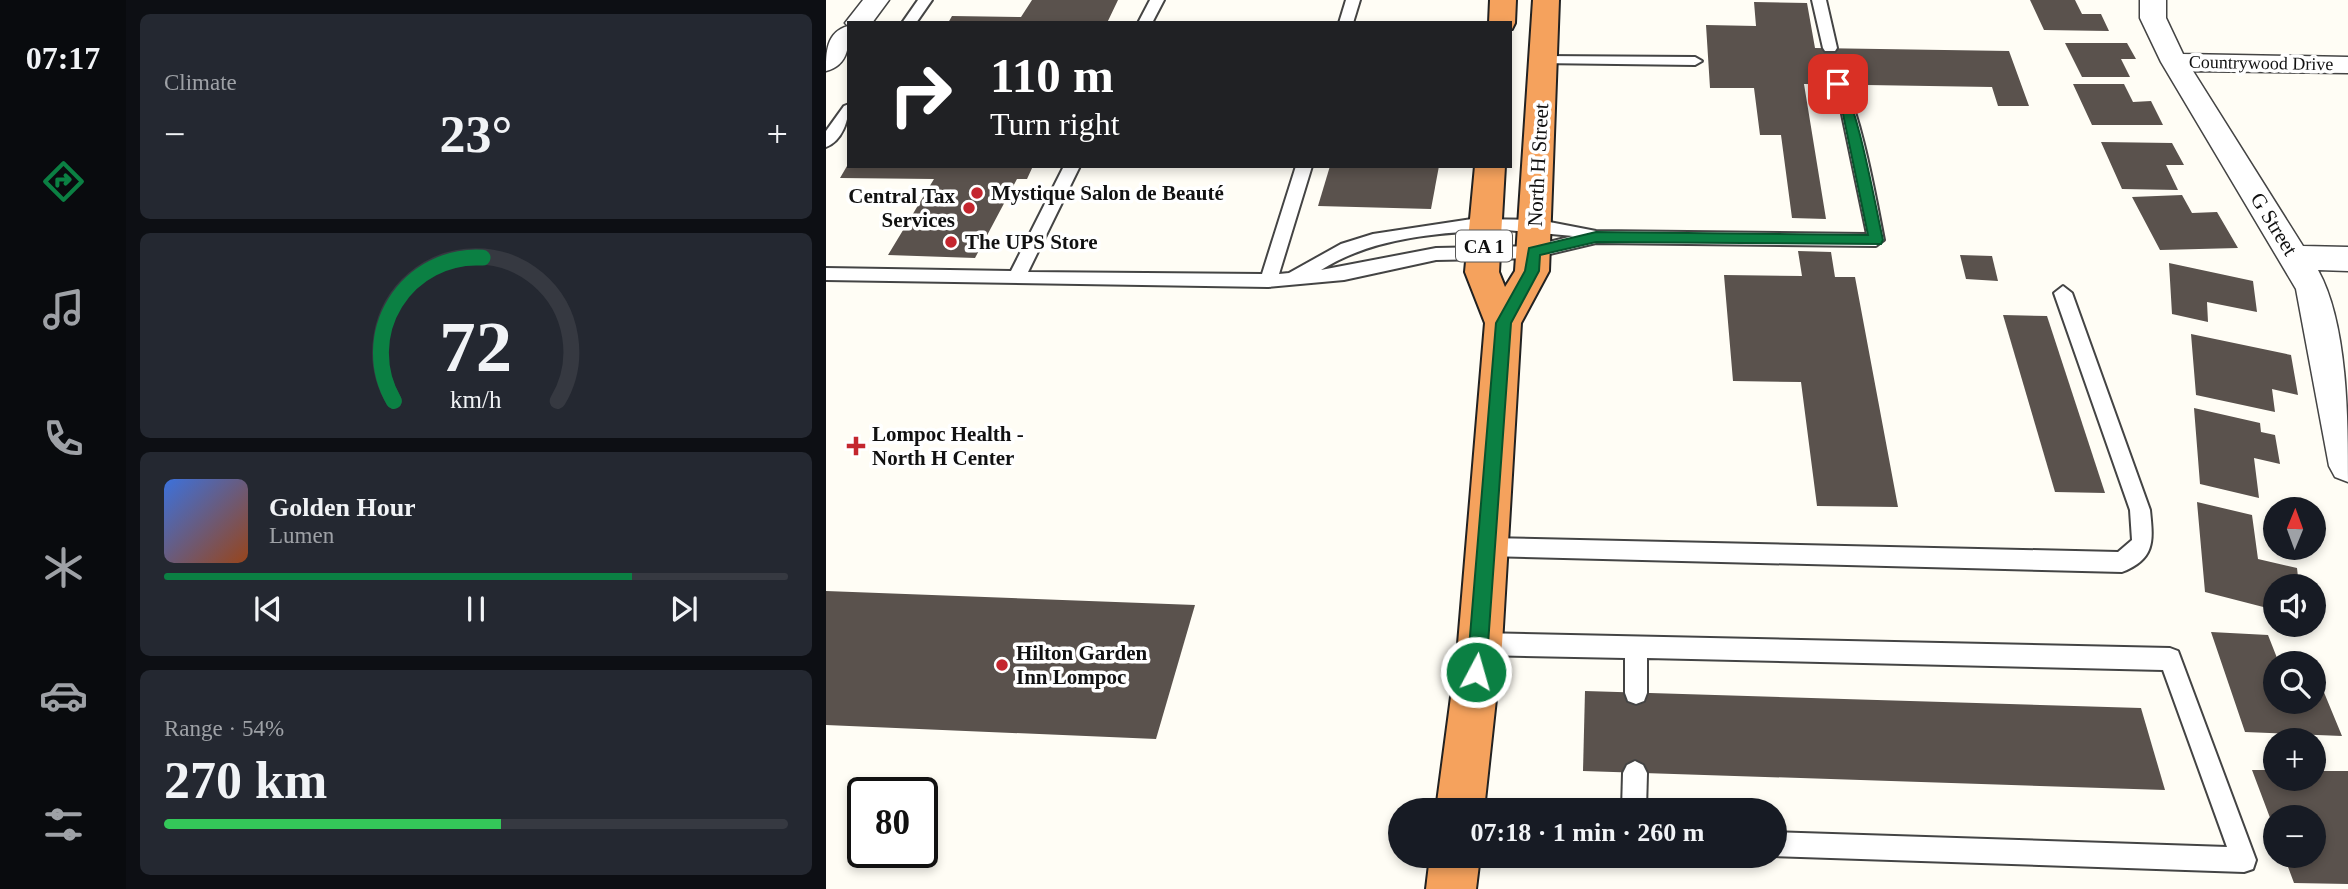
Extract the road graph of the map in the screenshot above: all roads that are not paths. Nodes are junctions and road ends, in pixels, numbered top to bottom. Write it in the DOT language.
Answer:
graph roads {
  1 [pos="876,0"];
  2 [pos="925,0"];
  3 [pos="1157,0"];
  4 [pos="1353,0"];
  5 [pos="1503,0"];
  6 [pos="1546,0"];
  7 [pos="1819,0"];
  8 [pos="2153,0"];
  9 [pos="860,21"];
  10 [pos="910,21"];
  11 [pos="1146,21"];
  12 [pos="1347,21"];
  13 [pos="1502,21"];
  14 [pos="847,37"];
  15 [pos="1830,48"];
  16 [pos="1543,60"];
  17 [pos="1695,61"];
  18 [pos="2174,62"];
  19 [pos="826,63"];
  20 [pos="2348,65"];
  21 [pos="1838,84"];
  22 [pos="847,111"];
  23 [pos="826,142"];
  24 [pos="1071,168"];
  25 [pos="1303,168"];
  26 [pos="1490,168"];
  27 [pos="1596,237"];
  28 [pos="1534,238"];
  29 [pos="1484,239"];
  30 [pos="2296,258"];
  31 [pos="2348,259"];
  32 [pos="826,274"];
  33 [pos="1295,277"];
  34 [pos="1016,278"];
  35 [pos="1268,281"];
  36 [pos="2063,293"];
  37 [pos="1503,323"];
  38 [pos="2348,466"];
  39 [pos="1487,547"];
  40 [pos="1480,644"];
  41 [pos="1636,648"];
  42 [pos="1636,693"];
  43 [pos="1634,773"];
  44 [pos="1461,798"];
  45 [pos="1634,798"];
  46 [pos="1787,844"];
  47 [pos="1454,868"];
  48 [pos="1451,889"];
  1 -- 9 [label="street"];
  2 -- 10 [label="lane"];
  3 -- 11 [label="lane"];
  4 -- 12 [label="lane"];
  5 -- 13 [label="highway"];
  6 -- 16 [label="highway, North H Street / CA 1"];
  7 -- 15 [label="lane"];
  8 -- 18 [label="street, G Street"];
  14 -- 19 [label="street"];
  16 -- 17 [label="lane"];
  16 -- 28 [label="highway, North H Street / CA 1"];
  18 -- 20 [label="street, Countrywood Drive"];
  18 -- 30 [label="street, G Street"];
  21 -- 27 [label="lane"];
  22 -- 23 [label="lane"];
  24 -- 34 [label="lane"];
  25 -- 35 [label="lane"];
  26 -- 29 [label="highway, North H Street / CA 1"];
  27 -- 28 [label="lane"];
  27 -- 28 [label="lane"];
  28 -- 29 [label="lane"];
  28 -- 29 [label="lane"];
  28 -- 37 [label="highway, North H Street / CA 1"];
  29 -- 33 [label="lane"];
  29 -- 33 [label="lane"];
  29 -- 37 [label="highway, North H Street / CA 1"];
  30 -- 31 [label="street"];
  30 -- 38 [label="street, G Street"];
  32 -- 34 [label="lane"];
  33 -- 35 [label="lane"];
  34 -- 35 [label="lane"];
  36 -- 39 [label="lane"];
  37 -- 39 [label="highway, North H Street / CA 1"];
  39 -- 40 [label="highway, North H Street / CA 1"];
  40 -- 41 [label="lane"];
  40 -- 44 [label="highway, North H Street / CA 1"];
  41 -- 42 [label="lane"];
  41 -- 46 [label="lane"];
  43 -- 45 [label="lane"];
  47 -- 48 [label="highway"];
}
